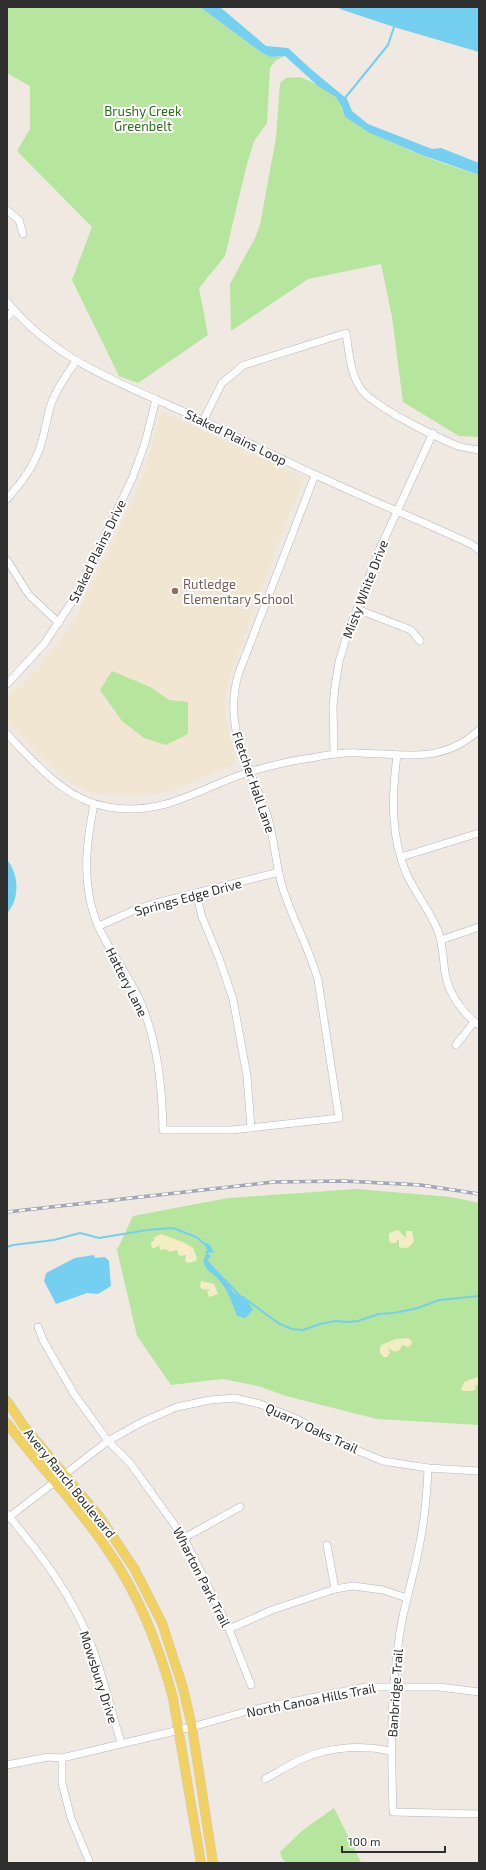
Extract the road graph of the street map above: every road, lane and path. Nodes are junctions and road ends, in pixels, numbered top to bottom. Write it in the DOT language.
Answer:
graph roads {
  1 [pos="7,210"];
  2 [pos="23,234"];
  3 [pos="7,302"];
  4 [pos="14,310"];
  5 [pos="7,317"];
  6 [pos="76,361"];
  7 [pos="156,399"];
  8 [pos="203,421"];
  9 [pos="433,433"];
  10 [pos="479,450"];
  11 [pos="315,475"];
  12 [pos="7,498"];
  13 [pos="397,511"];
  14 [pos="479,550"];
  15 [pos="7,560"];
  16 [pos="357,609"];
  17 [pos="59,623"];
  18 [pos="420,641"];
  19 [pos="7,684"];
  20 [pos="479,730"];
  21 [pos="7,734"];
  22 [pos="334,754"];
  23 [pos="397,755"];
  24 [pos="249,772"];
  25 [pos="94,804"];
  26 [pos="479,833"];
  27 [pos="401,857"];
  28 [pos="279,872"];
  29 [pos="196,894"];
  30 [pos="99,926"];
  31 [pos="479,927"];
  32 [pos="441,940"];
  33 [pos="477,1023"];
  34 [pos="456,1045"];
  35 [pos="339,1118"];
  36 [pos="251,1128"];
  37 [pos="38,1327"];
  38 [pos="7,1401"];
  39 [pos="7,1423"];
  40 [pos="108,1441"];
  41 [pos="428,1468"];
  42 [pos="479,1471"];
  43 [pos="64,1474"];
  44 [pos="55,1482"];
  45 [pos="240,1507"];
  46 [pos="8,1515"];
  47 [pos="184,1538"];
  48 [pos="327,1545"];
  49 [pos="335,1590"];
  50 [pos="407,1598"];
  51 [pos="229,1629"];
  52 [pos="250,1685"];
  53 [pos="393,1686"];
  54 [pos="479,1692"];
  55 [pos="192,1727"];
  56 [pos="180,1730"];
  57 [pos="121,1743"];
  58 [pos="391,1750"];
  59 [pos="62,1758"];
  60 [pos="7,1765"];
  61 [pos="265,1779"];
  62 [pos="479,1814"];
  63 [pos="89,1862"];
  64 [pos="201,1863"];
  65 [pos="213,1863"];
  1 -- 2 [label="street"];
  3 -- 4 [label="street, Staked Plains Loop"];
  4 -- 5 [label="street"];
  4 -- 6 [label="street, Staked Plains Loop"];
  6 -- 7 [label="street, Staked Plains Loop"];
  6 -- 12 [label="street"];
  7 -- 8 [label="street, Staked Plains Loop"];
  7 -- 17 [label="street, Staked Plains Drive"];
  8 -- 9 [label="street"];
  8 -- 11 [label="street, Staked Plains Loop"];
  9 -- 10 [label="street"];
  9 -- 13 [label="street, Misty White Drive"];
  11 -- 13 [label="street, Staked Plains Loop"];
  11 -- 24 [label="street, Fletcher Hall Lane"];
  13 -- 14 [label="street, Staked Plains Loop"];
  13 -- 16 [label="street, Misty White Drive"];
  15 -- 17 [label="street"];
  16 -- 18 [label="street"];
  16 -- 22 [label="street, Misty White Drive"];
  17 -- 19 [label="street, Staked Plains Drive"];
  20 -- 23 [label="street"];
  21 -- 25 [label="street"];
  22 -- 23 [label="street"];
  22 -- 24 [label="street"];
  23 -- 27 [label="street"];
  24 -- 25 [label="street"];
  24 -- 28 [label="street, Fletcher Hall Lane"];
  25 -- 30 [label="street, Hattery Lane"];
  26 -- 27 [label="street"];
  27 -- 32 [label="street"];
  28 -- 29 [label="street, Springs Edge Drive"];
  28 -- 35 [label="street, Fletcher Hall Lane"];
  29 -- 30 [label="street, Springs Edge Drive"];
  29 -- 36 [label="street"];
  30 -- 36 [label="street, Hattery Lane"];
  31 -- 32 [label="street"];
  32 -- 33 [label="street"];
  33 -- 34 [label="street"];
  35 -- 36 [label="street, Hattery Lane"];
  37 -- 40 [label="street, Wharton Park Trail"];
  38 -- 43 [label="main road, Avery Ranch Boulevard"];
  39 -- 44 [label="main road, Avery Ranch Boulevard"];
  40 -- 41 [label="street, Quarry Oaks Trail"];
  40 -- 43 [label="street, Quarry Oaks Trail"];
  40 -- 47 [label="street, Wharton Park Trail"];
  41 -- 42 [label="street, Quarry Oaks Trail"];
  41 -- 50 [label="street, Banbridge Trail"];
  43 -- 44 [label="street, Quarry Oaks Trail"];
  43 -- 55 [label="main road, Avery Ranch Boulevard"];
  44 -- 46 [label="street, Quarry Oaks Trail"];
  44 -- 56 [label="main road, Avery Ranch Boulevard"];
  45 -- 47 [label="street"];
  46 -- 57 [label="street, Mowsbury Drive"];
  47 -- 51 [label="street, Wharton Park Trail"];
  48 -- 49 [label="street"];
  49 -- 50 [label="street"];
  49 -- 51 [label="street"];
  50 -- 53 [label="street, Banbridge Trail"];
  51 -- 52 [label="street, Wharton Park Trail"];
  53 -- 54 [label="street, North Canoa Hills Trail"];
  53 -- 55 [label="street, North Canoa Hills Trail"];
  53 -- 58 [label="street, Banbridge Trail"];
  55 -- 56 [label="street, North Canoa Hills Trail"];
  55 -- 65 [label="main road, Avery Ranch Boulevard"];
  56 -- 57 [label="street, North Canoa Hills Trail"];
  56 -- 64 [label="main road, Avery Ranch Boulevard"];
  57 -- 59 [label="street, North Canoa Hills Trail"];
  58 -- 61 [label="street"];
  58 -- 62 [label="street, Banbridge Trail"];
  59 -- 60 [label="street, North Canoa Hills Trail"];
  59 -- 63 [label="street"];
}
